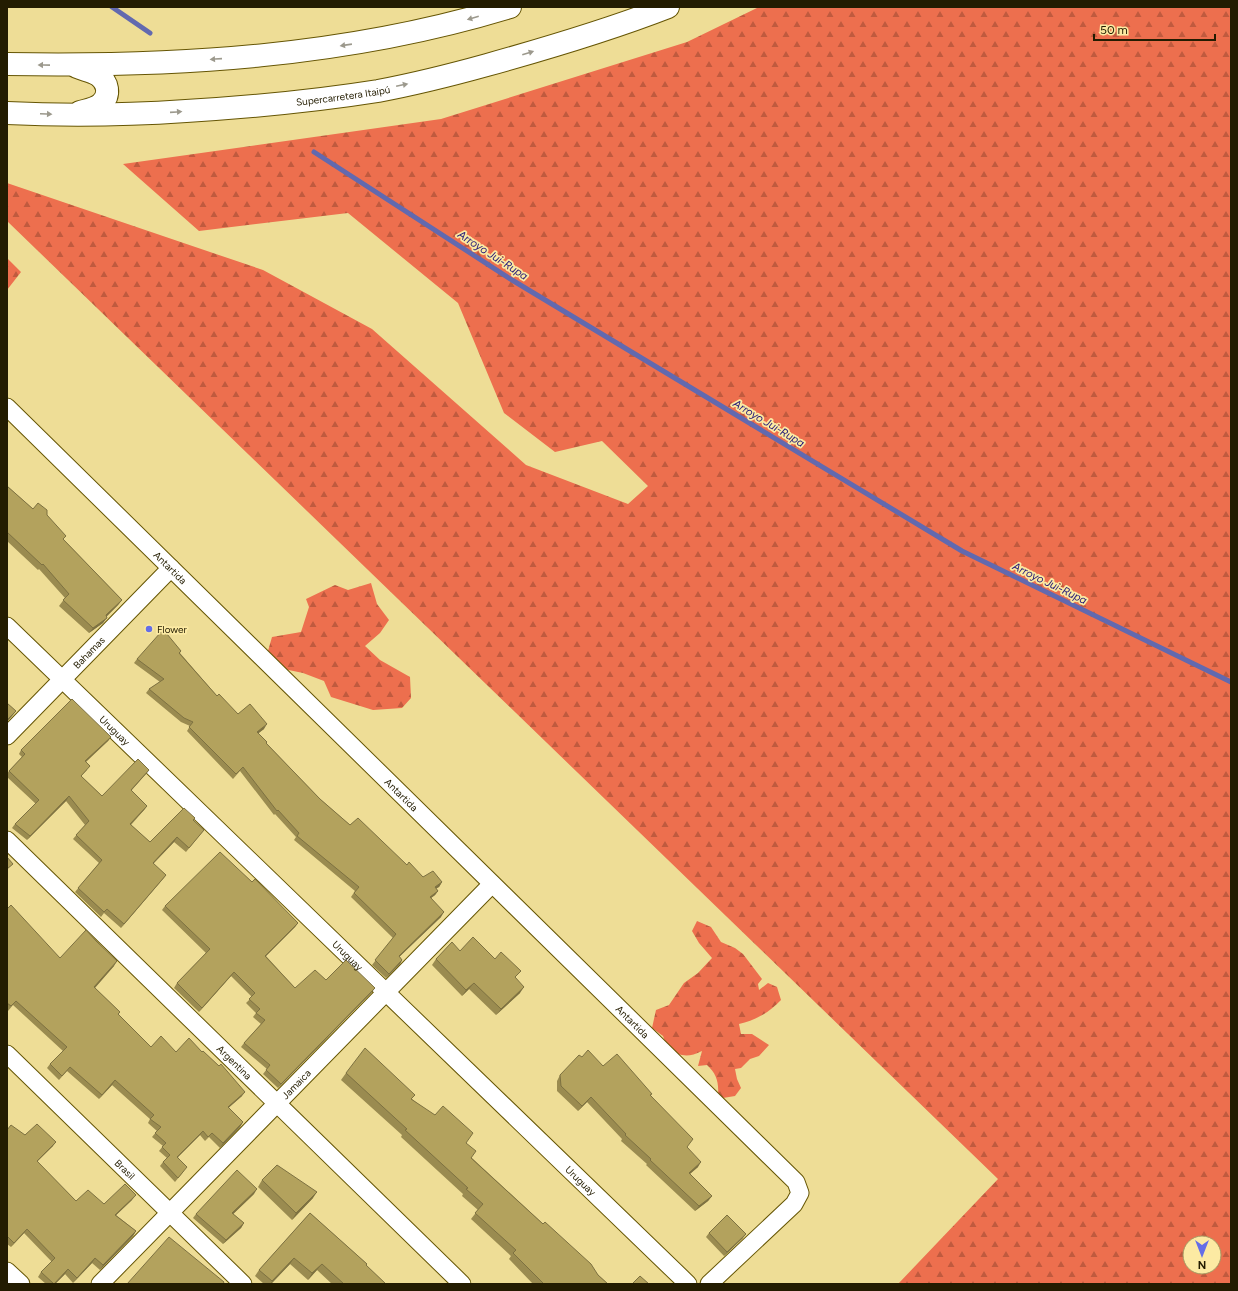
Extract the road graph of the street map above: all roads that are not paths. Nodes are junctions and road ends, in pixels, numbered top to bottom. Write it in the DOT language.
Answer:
graph roads {
  1 [pos="510,7"];
  2 [pos="668,7"];
  3 [pos="7,64"];
  4 [pos="70,65"];
  5 [pos="7,113"];
  6 [pos="70,115"];
  7 [pos="7,407"];
  8 [pos="171,568"];
  9 [pos="7,626"];
  10 [pos="62,680"];
  11 [pos="7,736"];
  12 [pos="7,840"];
  13 [pos="492,884"];
  14 [pos="386,992"];
  15 [pos="7,1054"];
  16 [pos="277,1103"];
  17 [pos="170,1213"];
  18 [pos="7,1271"];
  19 [pos="21,1284"];
  20 [pos="100,1284"];
  21 [pos="243,1284"];
  22 [pos="462,1284"];
  23 [pos="688,1284"];
  24 [pos="709,1284"];
  1 -- 4 [label="street, one-way"];
  6 -- 2 [label="street, Supercarretera Itaipú, one-way"];
  4 -- 3 [label="street, one-way"];
  4 -- 6 [label="street"];
  5 -- 6 [label="street, Supercarretera Itaipú, one-way"];
  7 -- 8 [label="street, Antartida"];
  8 -- 10 [label="street, Bahamas"];
  8 -- 13 [label="street, Antartida"];
  9 -- 10 [label="street, Uruguay"];
  10 -- 11 [label="street, Bahamas"];
  10 -- 14 [label="street, Uruguay"];
  12 -- 16 [label="street, Argentina"];
  13 -- 14 [label="street, Jamaica"];
  13 -- 24 [label="street, Antartida"];
  14 -- 16 [label="street, Jamaica"];
  14 -- 23 [label="street, Uruguay"];
  15 -- 17 [label="street, Brasil"];
  16 -- 17 [label="street, Jamaica"];
  16 -- 22 [label="street, Argentina"];
  17 -- 20 [label="street, Jamaica"];
  17 -- 21 [label="street, Brasil"];
  18 -- 19 [label="street"];
}
